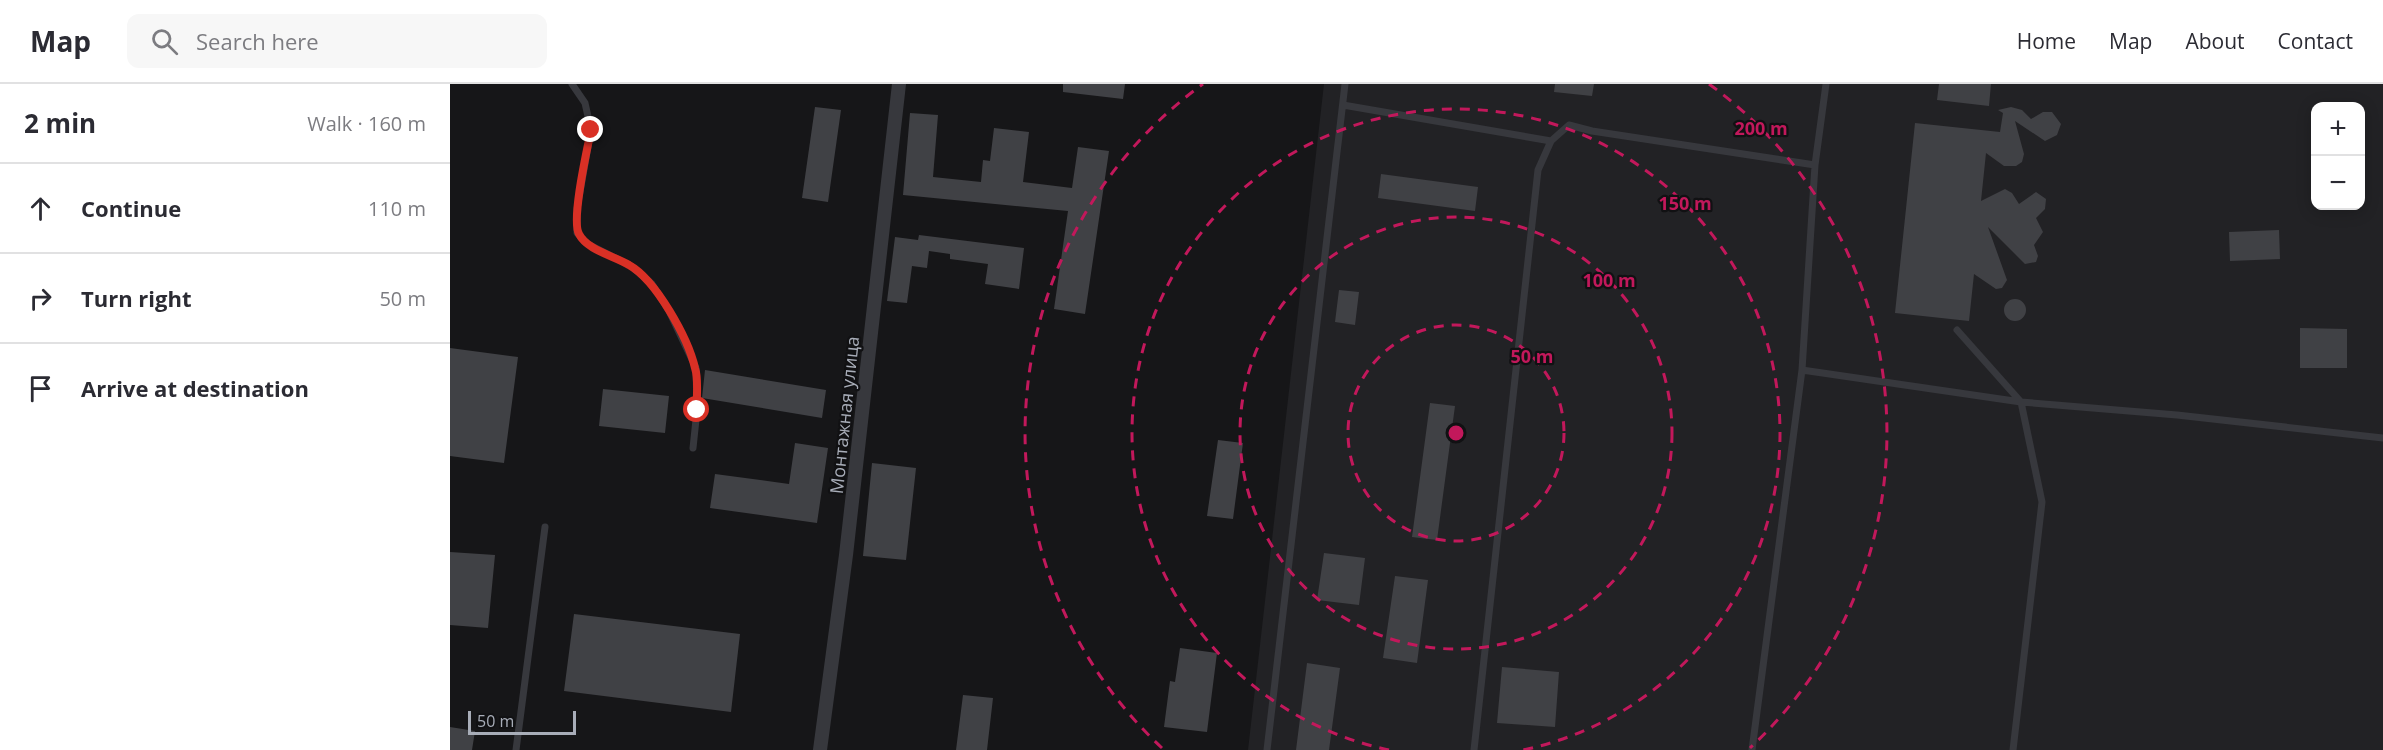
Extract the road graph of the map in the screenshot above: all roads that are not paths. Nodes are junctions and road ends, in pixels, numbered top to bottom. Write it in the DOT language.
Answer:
graph roads {
  1 [pos="572,84"];
  2 [pos="899,84"];
  3 [pos="1345,84"];
  4 [pos="1826,84"];
  5 [pos="1343,105"];
  6 [pos="1551,141"];
  7 [pos="1815,165"];
  8 [pos="1957,330"];
  9 [pos="1802,370"];
  10 [pos="2021,402"];
  11 [pos="2383,438"];
  12 [pos="693,448"];
  13 [pos="545,527"];
  14 [pos="516,750"];
  15 [pos="820,750"];
  16 [pos="1267,750"];
  17 [pos="1474,750"];
  18 [pos="1752,750"];
  19 [pos="2013,750"];
  1 -- 12 [label="lane"];
  2 -- 15 [label="street, Монтажная улица"];
  3 -- 5 [label="lane"];
  4 -- 7 [label="lane"];
  5 -- 6 [label="lane"];
  5 -- 16 [label="lane"];
  6 -- 7 [label="lane"];
  6 -- 17 [label="lane"];
  7 -- 9 [label="lane"];
  8 -- 10 [label="lane"];
  9 -- 10 [label="lane"];
  9 -- 18 [label="lane"];
  10 -- 11 [label="lane"];
  10 -- 19 [label="lane"];
  13 -- 14 [label="lane"];
}
